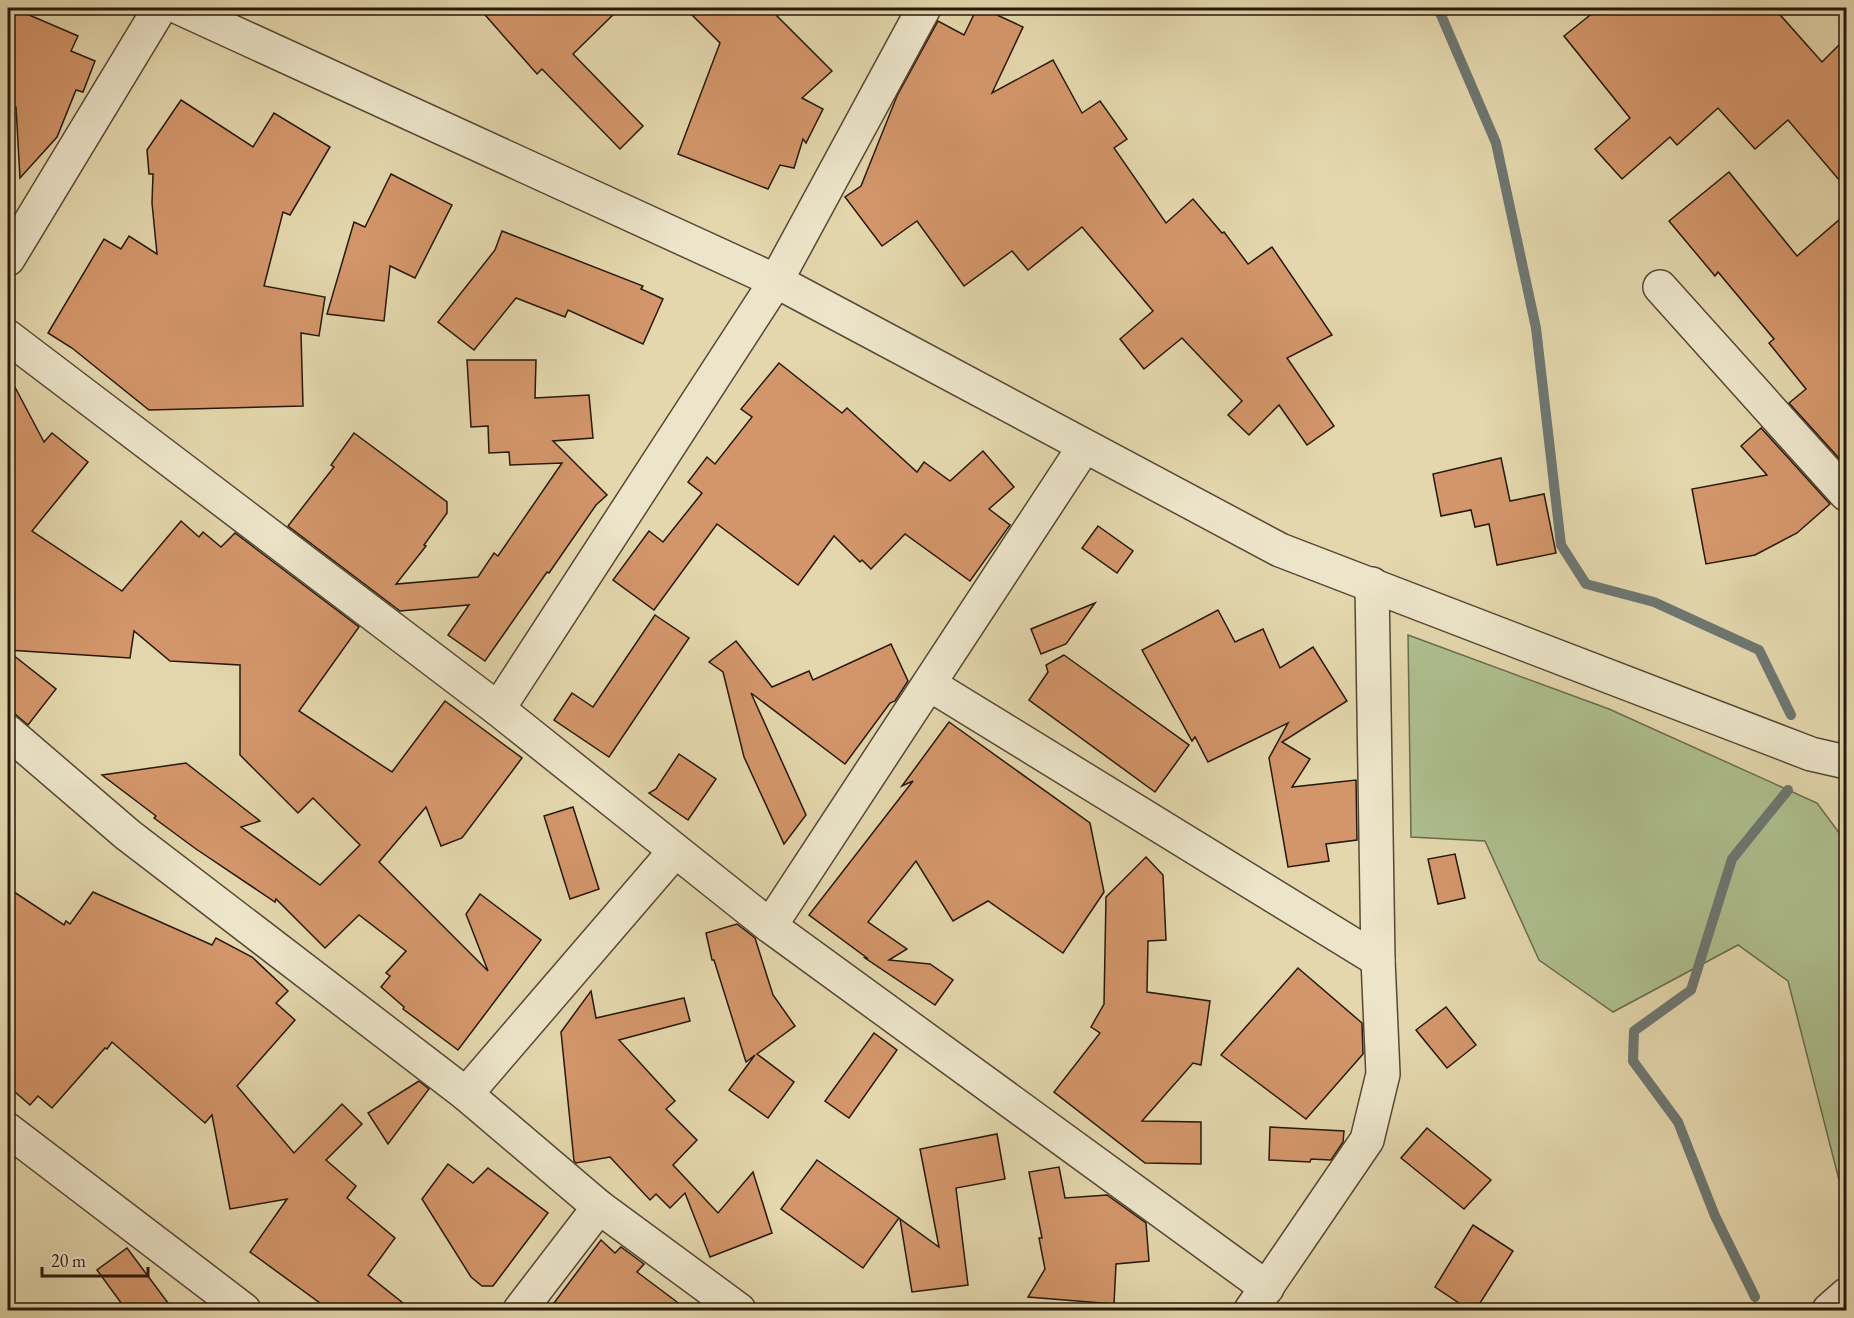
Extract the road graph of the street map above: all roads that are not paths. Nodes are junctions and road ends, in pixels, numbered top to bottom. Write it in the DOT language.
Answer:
graph roads {
  1 [pos="160,8"];
  2 [pos="180,8"];
  3 [pos="924,8"];
  4 [pos="8,259"];
  5 [pos="776,282"];
  6 [pos="1660,287"];
  7 [pos="8,337"];
  8 [pos="1084,447"];
  9 [pos="1846,494"];
  10 [pos="1372,584"];
  11 [pos="928,684"];
  12 [pos="498,709"];
  13 [pos="8,732"];
  14 [pos="1846,762"];
  15 [pos="675,851"];
  16 [pos="770,926"];
  17 [pos="1378,960"];
  18 [pos="466,1094"];
  19 [pos="8,1130"];
  20 [pos="599,1207"];
  21 [pos="1846,1295"];
  22 [pos="1259,1300"];
  23 [pos="244,1311"];
  24 [pos="520,1311"];
  25 [pos="739,1311"];
  26 [pos="1829,1311"];
  1 -- 4 [label="street"];
  2 -- 5 [label="street"];
  3 -- 5 [label="street"];
  5 -- 8 [label="street"];
  5 -- 12 [label="street"];
  6 -- 9 [label="street"];
  7 -- 12 [label="street"];
  8 -- 10 [label="street"];
  8 -- 11 [label="street"];
  10 -- 14 [label="street"];
  10 -- 17 [label="street"];
  11 -- 16 [label="street"];
  11 -- 17 [label="street"];
  12 -- 15 [label="street"];
  13 -- 18 [label="street"];
  15 -- 16 [label="street"];
  15 -- 18 [label="street"];
  16 -- 22 [label="street"];
  17 -- 22 [label="street"];
  18 -- 20 [label="street"];
  19 -- 23 [label="street"];
  20 -- 24 [label="street"];
  20 -- 25 [label="street"];
  21 -- 26 [label="street"];
}
